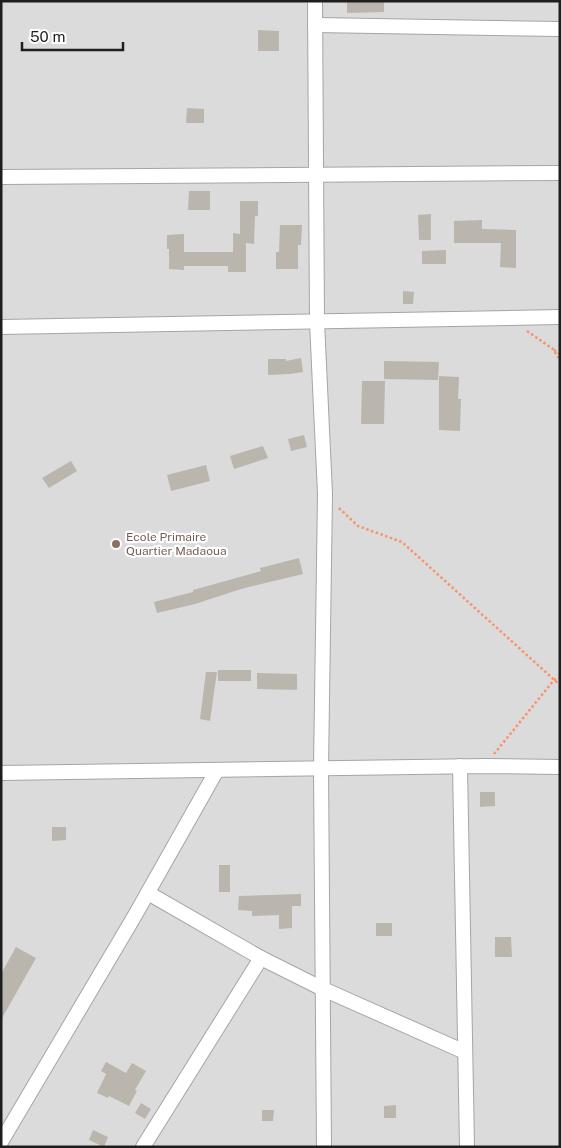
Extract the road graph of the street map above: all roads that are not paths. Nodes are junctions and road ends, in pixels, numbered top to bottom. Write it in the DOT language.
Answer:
graph roads {
  1 [pos="315,1"];
  2 [pos="315,25"];
  3 [pos="560,29"];
  4 [pos="560,173"];
  5 [pos="316,174"];
  6 [pos="1,177"];
  7 [pos="560,317"];
  8 [pos="317,322"];
  9 [pos="1,327"];
  10 [pos="460,766"];
  11 [pos="560,767"];
  12 [pos="321,769"];
  13 [pos="217,770"];
  14 [pos="1,773"];
  15 [pos="148,893"];
  16 [pos="261,958"];
  17 [pos="323,989"];
  18 [pos="465,1052"];
  19 [pos="1,1142"];
  20 [pos="143,1147"];
  21 [pos="324,1147"];
  22 [pos="467,1147"];
  1 -- 2 [label="street"];
  2 -- 3 [label="street"];
  2 -- 5 [label="street"];
  4 -- 5 [label="street"];
  5 -- 6 [label="street"];
  5 -- 8 [label="street"];
  7 -- 8 [label="street"];
  8 -- 9 [label="street"];
  8 -- 12 [label="street"];
  10 -- 11 [label="street"];
  10 -- 12 [label="street"];
  10 -- 18 [label="street"];
  12 -- 13 [label="street"];
  12 -- 17 [label="street"];
  13 -- 14 [label="street"];
  13 -- 15 [label="street"];
  15 -- 16 [label="street"];
  15 -- 19 [label="street"];
  16 -- 17 [label="street"];
  16 -- 20 [label="street"];
  17 -- 18 [label="street"];
  17 -- 21 [label="street"];
  18 -- 22 [label="street"];
}
